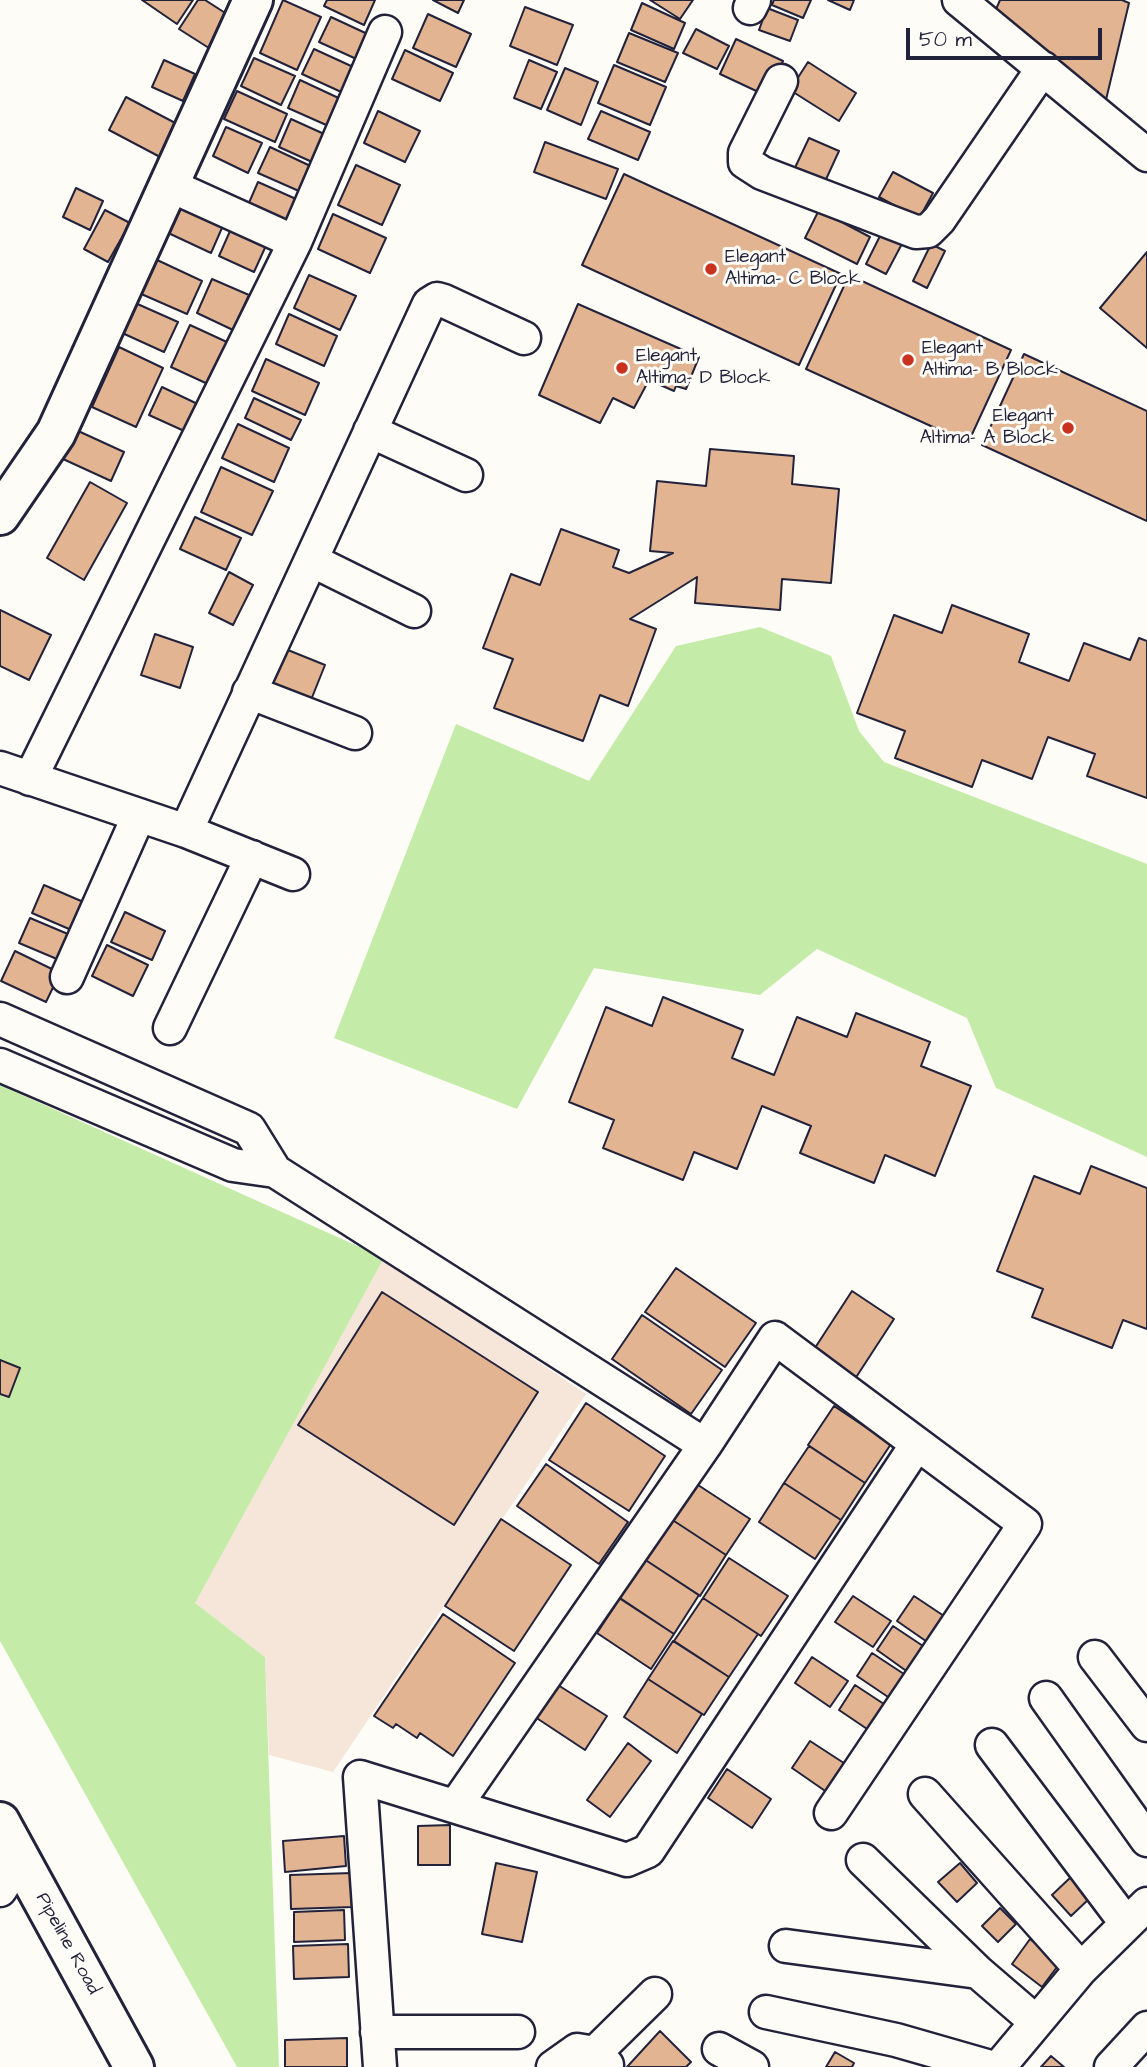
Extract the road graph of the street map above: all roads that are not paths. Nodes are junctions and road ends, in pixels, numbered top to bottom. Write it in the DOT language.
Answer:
graph roads {
  1 [pos="253,0"];
  2 [pos="959,0"];
  3 [pos="385,32"];
  4 [pos="1043,68"];
  5 [pos="781,81"];
  6 [pos="1147,155"];
  7 [pos="169,185"];
  8 [pos="295,242"];
  9 [pos="524,338"];
  10 [pos="370,431"];
  11 [pos="466,475"];
  12 [pos="0,514"];
  13 [pos="311,560"];
  14 [pos="414,611"];
  15 [pos="250,692"];
  16 [pos="355,733"];
  17 [pos="0,768"];
  18 [pos="30,779"];
  19 [pos="139,815"];
  20 [pos="186,831"];
  21 [pos="252,858"];
  22 [pos="293,874"];
  23 [pos="67,977"];
  24 [pos="0,1019"];
  25 [pos="170,1028"];
  26 [pos="0,1065"];
  27 [pos="275,1171"];
  28 [pos="917,1444"];
  29 [pos="705,1445"];
  30 [pos="1095,1657"];
  31 [pos="1046,1698"];
  32 [pos="1147,1726"];
  33 [pos="992,1745"];
  34 [pos="925,1794"];
  35 [pos="456,1805"];
  36 [pos="831,1813"];
  37 [pos="0,1822"];
  38 [pos="1147,1840"];
  39 [pos="20,1859"];
  40 [pos="863,1860"];
  41 [pos="0,1890"];
  42 [pos="1136,1914"];
  43 [pos="786,1946"];
  44 [pos="1082,1969"];
  45 [pos="978,1972"];
  46 [pos="655,1994"];
  47 [pos="766,2012"];
  48 [pos="1035,2021"];
  49 [pos="1147,2028"];
  50 [pos="377,2032"];
  51 [pos="518,2032"];
  52 [pos="719,2049"];
  53 [pos="602,2060"];
  54 [pos="134,2067"];
  55 [pos="380,2067"];
  56 [pos="553,2067"];
  57 [pos="752,2067"];
  58 [pos="990,2067"];
  59 [pos="999,2067"];
  60 [pos="1111,2067"];
  1 -- 7 [label="street"];
  2 -- 4 [label="street"];
  3 -- 8 [label="street"];
  4 -- 5 [label="street"];
  4 -- 6 [label="street"];
  7 -- 8 [label="street"];
  7 -- 12 [label="street"];
  8 -- 18 [label="street"];
  9 -- 10 [label="street"];
  10 -- 11 [label="street"];
  10 -- 13 [label="street"];
  13 -- 14 [label="street"];
  13 -- 15 [label="street"];
  15 -- 16 [label="street"];
  15 -- 20 [label="street"];
  17 -- 18 [label="street"];
  18 -- 19 [label="street"];
  19 -- 20 [label="street"];
  19 -- 23 [label="street"];
  20 -- 21 [label="street"];
  21 -- 22 [label="street"];
  21 -- 25 [label="street"];
  24 -- 27 [label="street"];
  26 -- 27 [label="street"];
  27 -- 29 [label="street"];
  28 -- 29 [label="street"];
  28 -- 35 [label="street"];
  28 -- 36 [label="street"];
  29 -- 35 [label="street"];
  30 -- 32 [label="street"];
  31 -- 38 [label="street"];
  33 -- 42 [label="street"];
  34 -- 44 [label="street"];
  35 -- 50 [label="street"];
  37 -- 39 [label="street, Pipeline Road"];
  39 -- 41 [label="street"];
  39 -- 54 [label="street, Pipeline Road"];
  40 -- 45 [label="street"];
  42 -- 44 [label="street"];
  43 -- 45 [label="street"];
  44 -- 48 [label="street"];
  45 -- 48 [label="street"];
  46 -- 53 [label="street"];
  47 -- 58 [label="street"];
  48 -- 59 [label="street"];
  49 -- 60 [label="street"];
  50 -- 51 [label="street"];
  50 -- 55 [label="street"];
  52 -- 57 [label="street"];
  53 -- 56 [label="street"];
}
